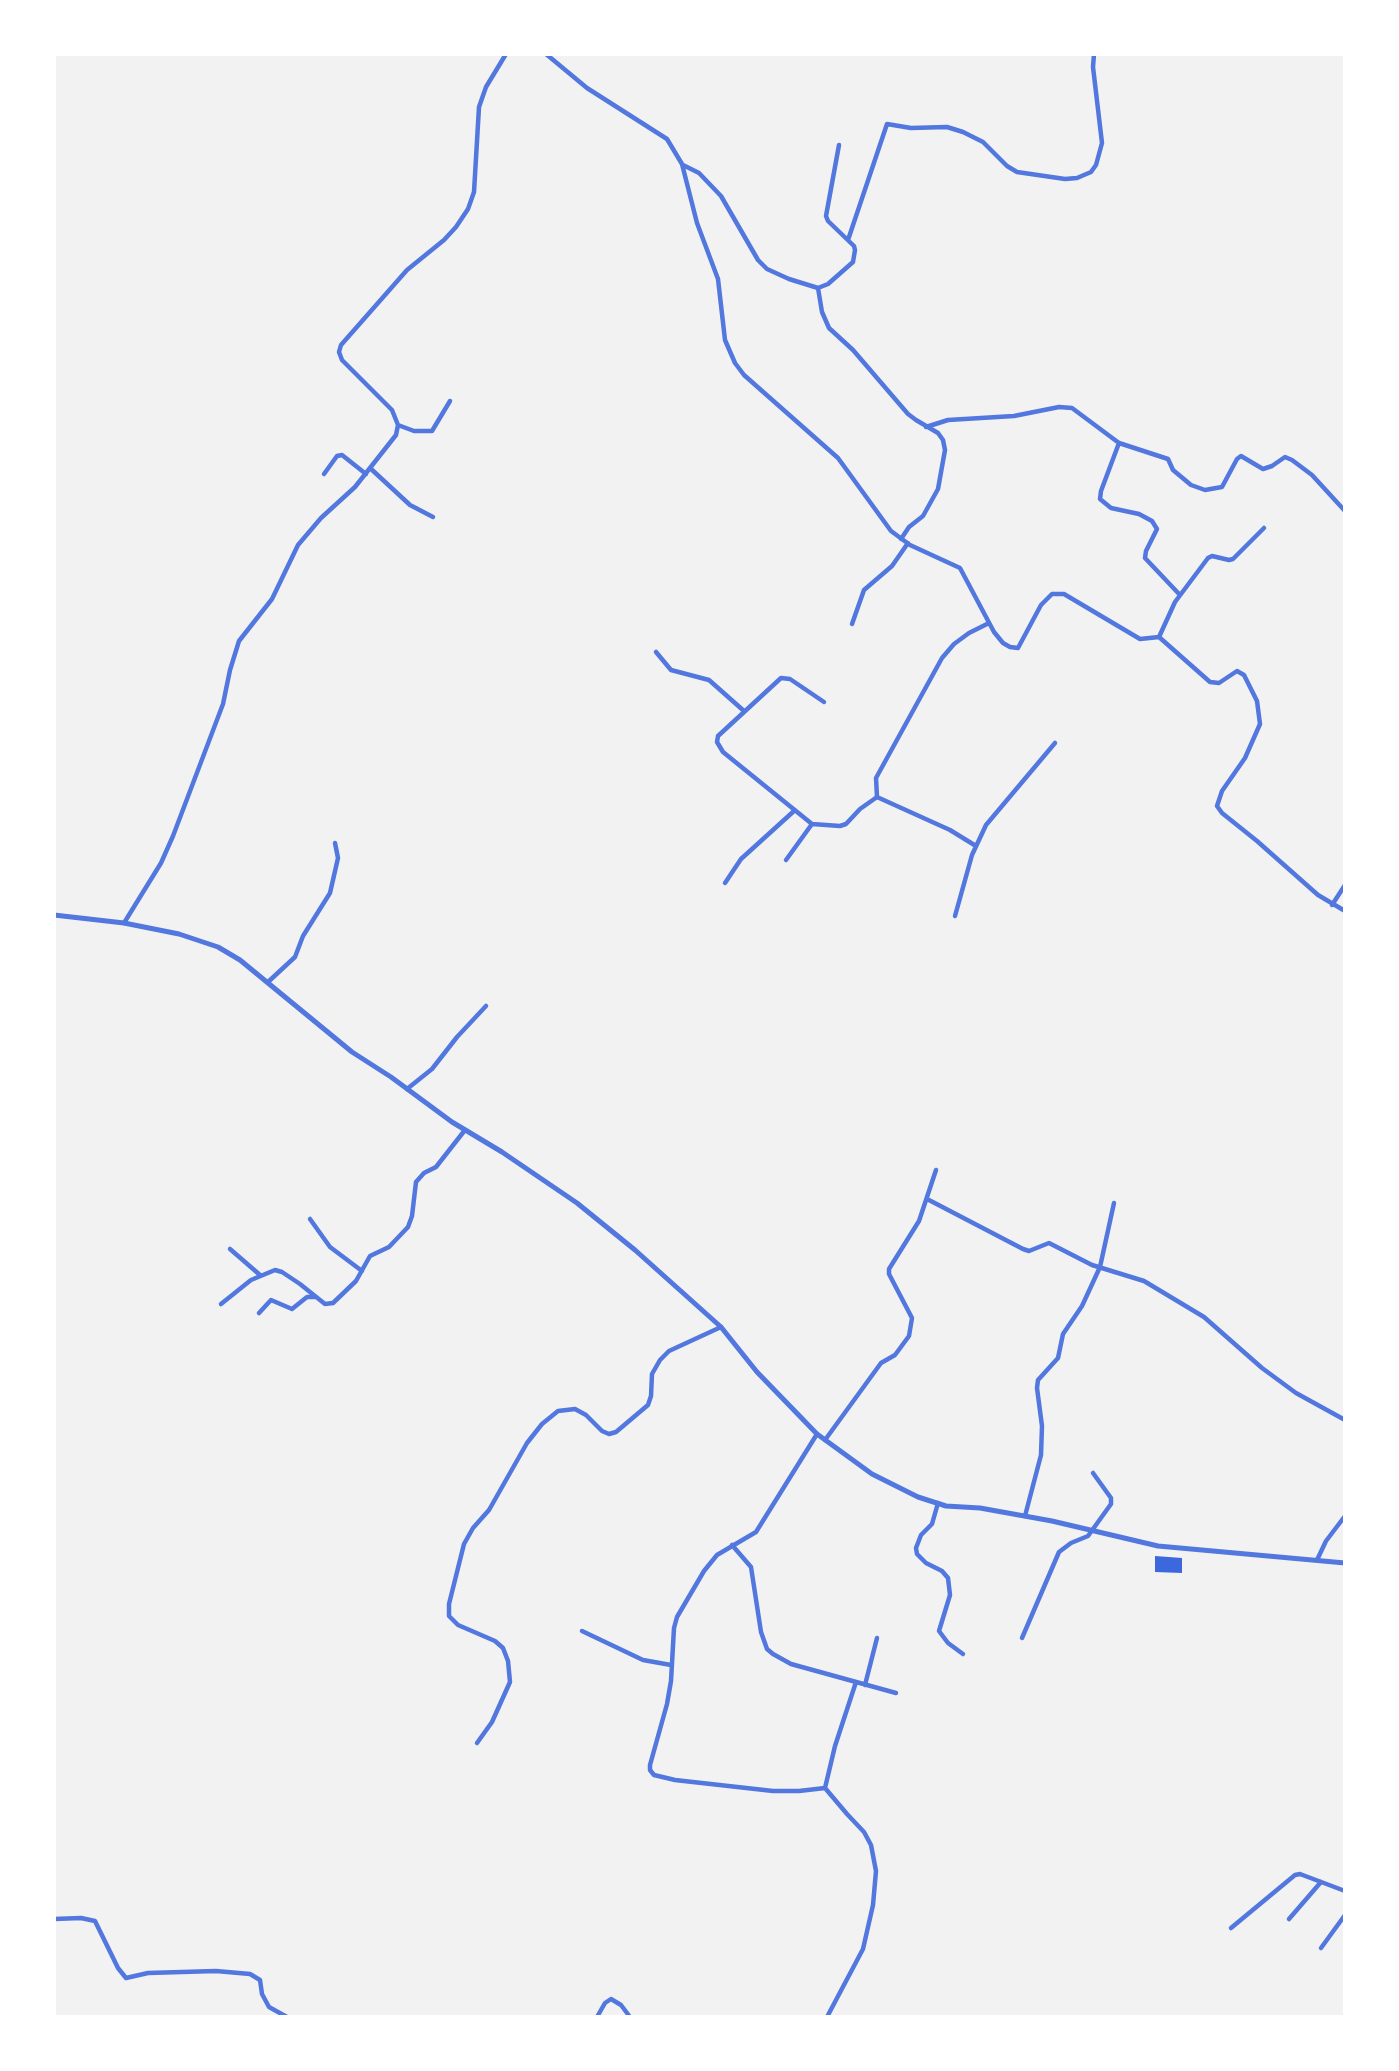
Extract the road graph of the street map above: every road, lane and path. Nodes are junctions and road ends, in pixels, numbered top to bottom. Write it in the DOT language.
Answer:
graph roads {
  1 [pos="506,54"];
  2 [pos="546,54"];
  3 [pos="1094,54"];
  4 [pos="839,145"];
  5 [pos="682,164"];
  6 [pos="848,240"];
  7 [pos="818,288"];
  8 [pos="450,401"];
  9 [pos="398,425"];
  10 [pos="926,427"];
  11 [pos="1119,443"];
  12 [pos="370,468"];
  13 [pos="324,474"];
  14 [pos="366,474"];
  15 [pos="1345,511"];
  16 [pos="433,517"];
  17 [pos="1264,528"];
  18 [pos="901,539"];
  19 [pos="908,543"];
  20 [pos="1180,595"];
  21 [pos="989,623"];
  22 [pos="852,624"];
  23 [pos="1159,637"];
  24 [pos="656,652"];
  25 [pos="824,702"];
  26 [pos="744,711"];
  27 [pos="1055,743"];
  28 [pos="877,797"];
  29 [pos="794,811"];
  30 [pos="811,824"];
  31 [pos="335,842"];
  32 [pos="976,846"];
  33 [pos="786,860"];
  34 [pos="725,883"];
  35 [pos="1345,885"];
  36 [pos="1332,905"];
  37 [pos="1345,911"];
  38 [pos="54,915"];
  39 [pos="955,916"];
  40 [pos="124,923"];
  41 [pos="268,982"];
  42 [pos="486,1006"];
  43 [pos="407,1089"];
  44 [pos="465,1130"];
  45 [pos="936,1170"];
  46 [pos="928,1199"];
  47 [pos="1114,1203"];
  48 [pos="310,1219"];
  49 [pos="230,1249"];
  50 [pos="1100,1267"];
  51 [pos="362,1271"];
  52 [pos="260,1275"];
  53 [pos="316,1297"];
  54 [pos="221,1304"];
  55 [pos="259,1313"];
  56 [pos="721,1327"];
  57 [pos="1345,1420"];
  58 [pos="817,1434"];
  59 [pos="825,1440"];
  60 [pos="1093,1474"];
  61 [pos="939,1503"];
  62 [pos="1025,1516"];
  63 [pos="1345,1516"];
  64 [pos="1093,1530"];
  65 [pos="732,1545"];
  66 [pos="1316,1561"];
  67 [pos="1345,1563"];
  68 [pos="582,1631"];
  69 [pos="877,1638"];
  70 [pos="1022,1638"];
  71 [pos="963,1654"];
  72 [pos="671,1665"];
  73 [pos="856,1682"];
  74 [pos="865,1685"];
  75 [pos="896,1693"];
  76 [pos="477,1744"];
  77 [pos="825,1788"];
  78 [pos="1321,1882"];
  79 [pos="1345,1891"];
  80 [pos="1345,1915"];
  81 [pos="54,1919"];
  82 [pos="1289,1919"];
  83 [pos="1231,1928"];
  84 [pos="1321,1948"];
  85 [pos="287,2017"];
  86 [pos="597,2017"];
  87 [pos="630,2017"];
  88 [pos="827,2017"];
  1 -- 9 [label="street"];
  2 -- 5 [label="street"];
  3 -- 6 [label="street"];
  4 -- 6 [label="street"];
  5 -- 7 [label="street"];
  5 -- 18 [label="street"];
  6 -- 7 [label="street"];
  7 -- 10 [label="street"];
  8 -- 9 [label="street"];
  9 -- 12 [label="street"];
  10 -- 11 [label="street"];
  10 -- 18 [label="street"];
  11 -- 15 [label="street"];
  11 -- 20 [label="street"];
  12 -- 14 [label="street"];
  12 -- 16 [label="street"];
  13 -- 14 [label="street"];
  14 -- 40 [label="street"];
  17 -- 20 [label="street"];
  18 -- 19 [label="street"];
  19 -- 21 [label="street"];
  19 -- 22 [label="street"];
  20 -- 23 [label="street"];
  21 -- 23 [label="street"];
  21 -- 28 [label="street"];
  23 -- 36 [label="street"];
  24 -- 26 [label="street"];
  25 -- 26 [label="street"];
  26 -- 29 [label="street"];
  27 -- 32 [label="street"];
  28 -- 30 [label="street"];
  28 -- 32 [label="street"];
  29 -- 30 [label="street"];
  29 -- 34 [label="street"];
  30 -- 33 [label="street"];
  31 -- 41 [label="street"];
  32 -- 39 [label="street"];
  35 -- 36 [label="street"];
  36 -- 37 [label="street"];
  38 -- 40 [label="street"];
  40 -- 41 [label="street"];
  41 -- 43 [label="street"];
  42 -- 43 [label="street"];
  43 -- 44 [label="street"];
  44 -- 51 [label="street"];
  44 -- 56 [label="street"];
  45 -- 46 [label="street"];
  46 -- 50 [label="street"];
  46 -- 59 [label="street"];
  47 -- 50 [label="street"];
  48 -- 51 [label="street"];
  49 -- 52 [label="street"];
  50 -- 57 [label="street"];
  50 -- 62 [label="street"];
  51 -- 53 [label="street"];
  52 -- 53 [label="street"];
  52 -- 54 [label="street"];
  53 -- 55 [label="street"];
  56 -- 58 [label="street"];
  56 -- 76 [label="street"];
  58 -- 59 [label="street"];
  58 -- 65 [label="street"];
  59 -- 61 [label="street"];
  60 -- 64 [label="street"];
  61 -- 62 [label="street"];
  61 -- 71 [label="street"];
  62 -- 64 [label="street"];
  63 -- 66 [label="street"];
  64 -- 66 [label="street"];
  64 -- 70 [label="street"];
  65 -- 72 [label="street"];
  65 -- 73 [label="street"];
  66 -- 67 [label="street"];
  68 -- 72 [label="street"];
  69 -- 74 [label="street"];
  72 -- 77 [label="street"];
  73 -- 74 [label="street"];
  73 -- 77 [label="street"];
  74 -- 75 [label="street"];
  77 -- 88 [label="street"];
  78 -- 79 [label="street"];
  78 -- 82 [label="street"];
  78 -- 83 [label="street"];
  80 -- 84 [label="street"];
  81 -- 85 [label="street"];
  86 -- 87 [label="street"];
}
